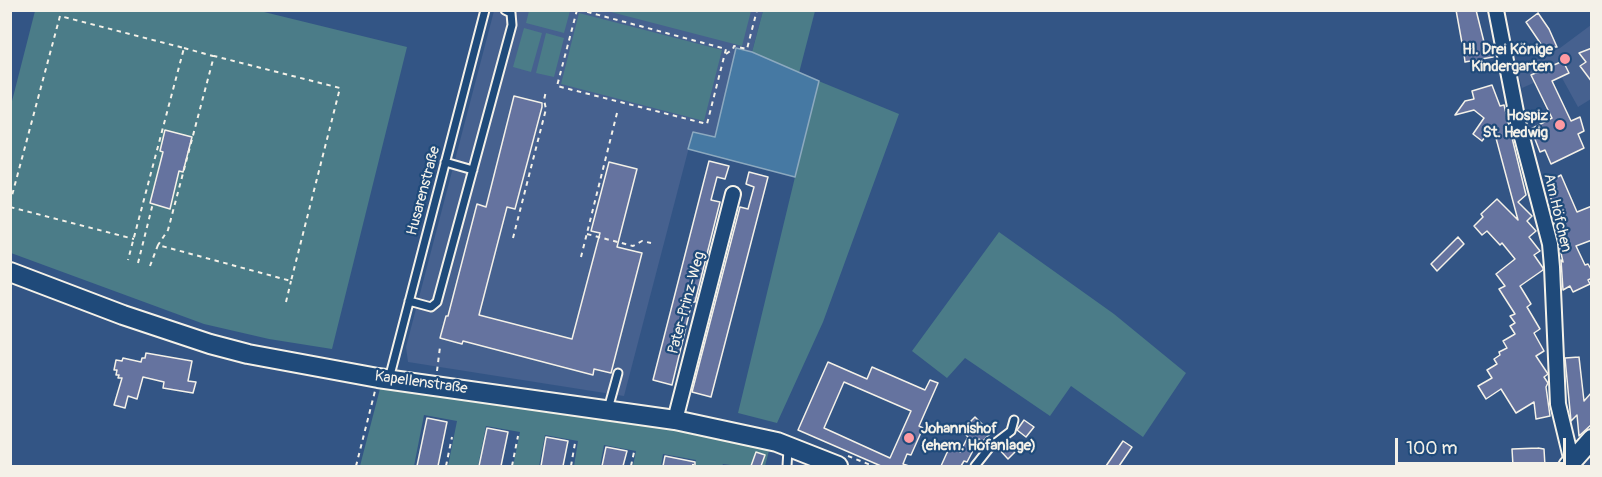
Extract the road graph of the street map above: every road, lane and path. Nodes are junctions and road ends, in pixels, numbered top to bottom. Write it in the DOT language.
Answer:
graph roads {
  1 [pos="485,10"];
  2 [pos="578,10"];
  3 [pos="757,10"];
  4 [pos="1496,10"];
  5 [pos="509,11"];
  6 [pos="184,48"];
  7 [pos="724,55"];
  8 [pos="214,56"];
  9 [pos="546,91"];
  10 [pos="618,109"];
  11 [pos="683,118"];
  12 [pos="682,125"];
  13 [pos="445,162"];
  14 [pos="473,170"];
  15 [pos="733,194"];
  16 [pos="153,203"];
  17 [pos="10,205"];
  18 [pos="587,234"];
  19 [pos="513,238"];
  20 [pos="134,239"];
  21 [pos="651,243"];
  22 [pos="159,245"];
  23 [pos="581,257"];
  24 [pos="128,260"];
  25 [pos="138,263"];
  26 [pos="150,266"];
  27 [pos="10,273"];
  28 [pos="291,280"];
  29 [pos="409,301"];
  30 [pos="286,302"];
  31 [pos="441,348"];
  32 [pos="436,373"];
  33 [pos="618,373"];
  34 [pos="383,378"];
  35 [pos="608,409"];
  36 [pos="675,420"];
  37 [pos="1014,420"];
  38 [pos="518,436"];
  39 [pos="452,437"];
  40 [pos="1592,439"];
  41 [pos="575,444"];
  42 [pos="788,446"];
  43 [pos="634,452"];
  44 [pos="1570,464"];
  45 [pos="356,466"];
  46 [pos="446,466"];
  47 [pos="512,466"];
  48 [pos="571,466"];
  49 [pos="631,466"];
  50 [pos="787,466"];
  51 [pos="838,466"];
  52 [pos="975,466"];
  1 -- 13 [label="lane, Husarenstraße"];
  2 -- 7 [label="path"];
  2 -- 11 [label="path"];
  3 -- 7 [label="path"];
  4 -- 44 [label="street, Am Höfchen"];
  5 -- 14 [label="lane"];
  6 -- 8 [label="path"];
  6 -- 17 [label="path"];
  6 -- 20 [label="path"];
  7 -- 11 [label="path"];
  8 -- 22 [label="path"];
  8 -- 28 [label="path"];
  9 -- 19 [label="path"];
  10 -- 18 [label="path"];
  11 -- 12 [label="path"];
  13 -- 14 [label="lane"];
  13 -- 29 [label="lane, Husarenstraße"];
  14 -- 29 [label="lane"];
  15 -- 36 [label="street, Pater-Prinz-Weg"];
  16 -- 25 [label="path"];
  17 -- 20 [label="path"];
  18 -- 21 [label="path"];
  18 -- 23 [label="path"];
  20 -- 24 [label="path"];
  22 -- 26 [label="path"];
  22 -- 28 [label="path"];
  27 -- 34 [label="main road, Kapellenstraße"];
  28 -- 30 [label="path"];
  29 -- 34 [label="lane, Husarenstraße"];
  31 -- 32 [label="path"];
  33 -- 35 [label="lane"];
  34 -- 35 [label="main road, Kapellenstraße"];
  34 -- 45 [label="path"];
  35 -- 36 [label="main road, Kapellenstraße"];
  36 -- 42 [label="main road, Kapellenstraße"];
  37 -- 52 [label="lane"];
  38 -- 47 [label="path"];
  39 -- 46 [label="path"];
  40 -- 44 [label="main road"];
  41 -- 48 [label="path"];
  42 -- 50 [label="lane"];
  42 -- 51 [label="main road, Kapellenstraße"];
  43 -- 49 [label="path"];
}
